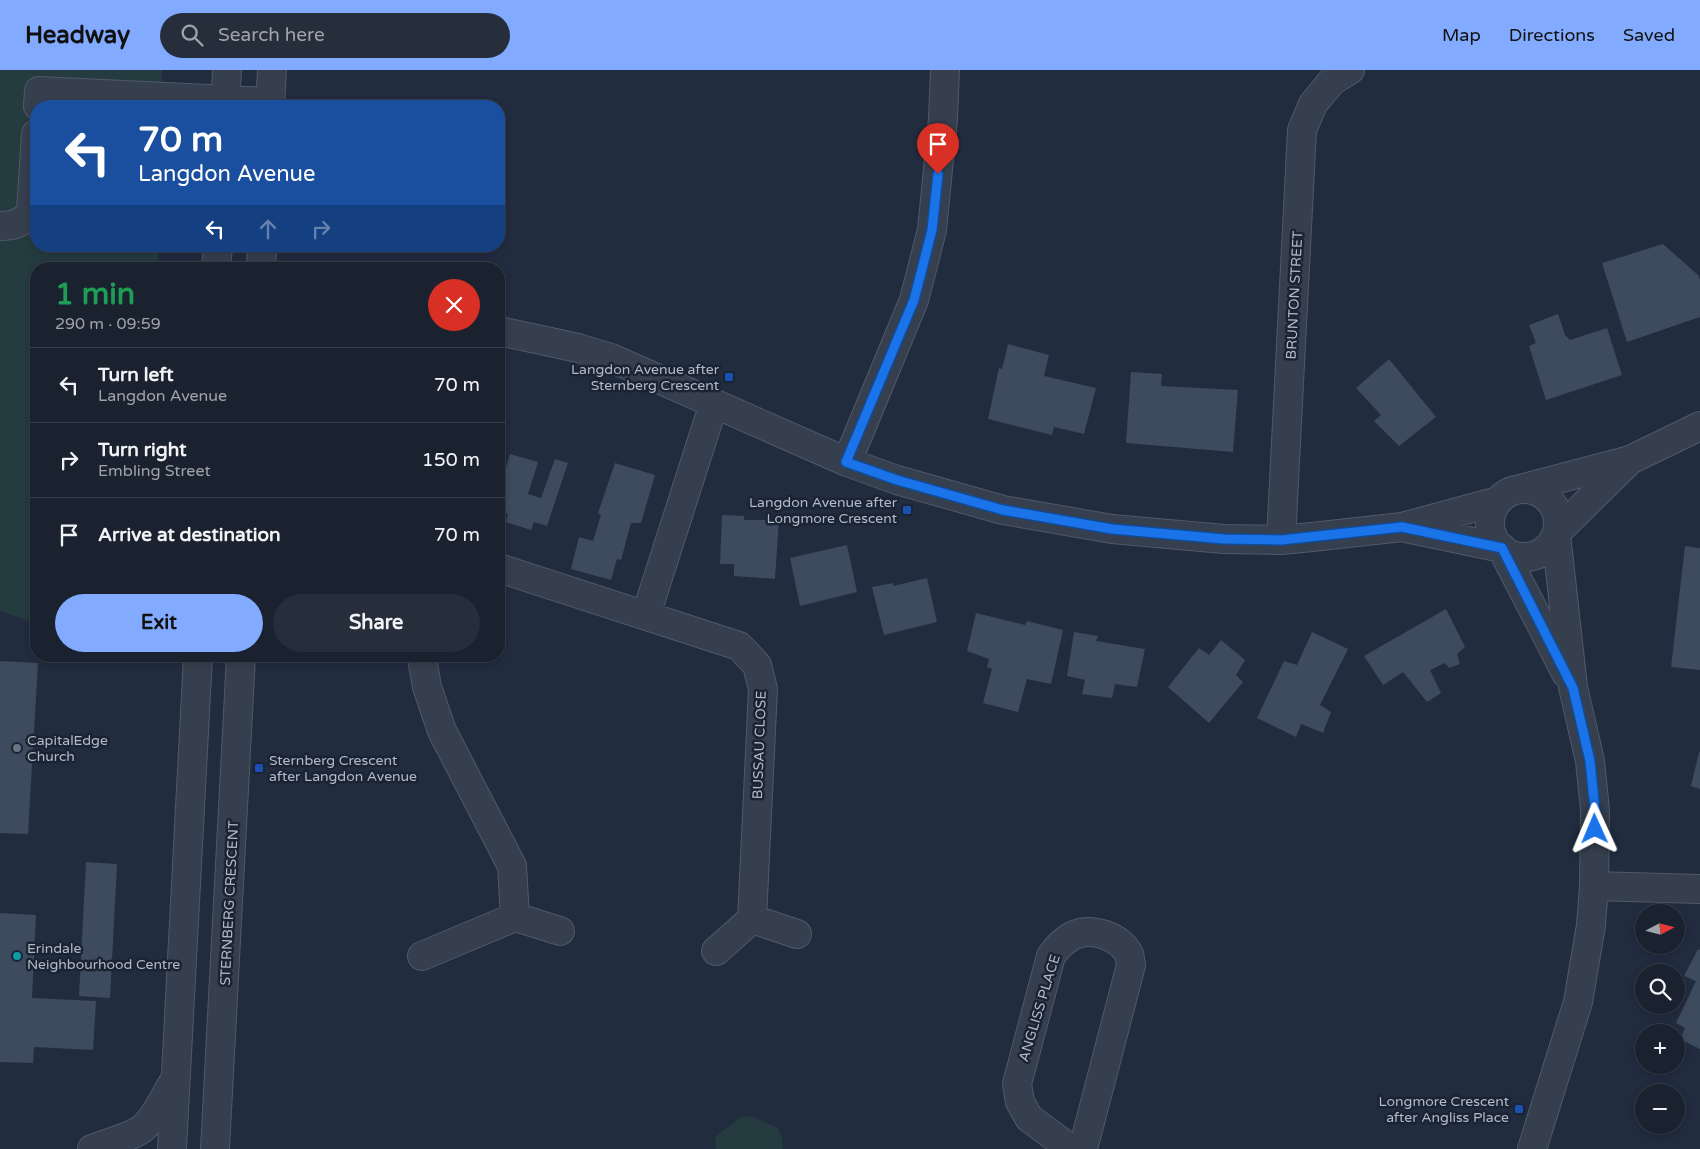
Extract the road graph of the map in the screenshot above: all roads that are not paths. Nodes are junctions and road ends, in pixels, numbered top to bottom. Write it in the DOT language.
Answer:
graph roads {
  1 [pos="227,70"];
  2 [pos="272,70"];
  3 [pos="946,70"];
  4 [pos="1350,70"];
  5 [pos="39,89"];
  6 [pos="185,100"];
  7 [pos="225,100"];
  8 [pos="270,100"];
  9 [pos="30,213"];
  10 [pos="0,226"];
  11 [pos="505,332"];
  12 [pos="714,403"];
  13 [pos="1700,426"];
  14 [pos="1630,460"];
  15 [pos="846,462"];
  16 [pos="1509,495"];
  17 [pos="1402,527"];
  18 [pos="1557,533"];
  19 [pos="1281,540"];
  20 [pos="1502,549"];
  21 [pos="505,570"];
  22 [pos="646,615"];
  23 [pos="198,662"];
  24 [pos="241,662"];
  25 [pos="423,662"];
  26 [pos="1573,688"];
  27 [pos="1594,886"];
  28 [pos="1700,890"];
  29 [pos="515,917"];
  30 [pos="752,919"];
  31 [pos="560,931"];
  32 [pos="797,934"];
  33 [pos="716,952"];
  34 [pos="422,956"];
  35 [pos="176,1078"];
  36 [pos="92,1149"];
  37 [pos="172,1149"];
  38 [pos="215,1149"];
  39 [pos="1071,1149"];
  40 [pos="1083,1149"];
  41 [pos="1532,1149"];
  1 -- 7 [label="street"];
  2 -- 8 [label="street"];
  3 -- 15 [label="street"];
  4 -- 19 [label="street, BRUNTON STREET"];
  5 -- 6 [label="street"];
  9 -- 10 [label="street"];
  11 -- 12 [label="street"];
  12 -- 15 [label="street"];
  12 -- 22 [label="street"];
  13 -- 14 [label="street"];
  14 -- 16 [label="street"];
  14 -- 18 [label="street"];
  15 -- 19 [label="street"];
  16 -- 17 [label="street"];
  16 -- 18 [label="street"];
  16 -- 20 [label="street"];
  17 -- 19 [label="street"];
  17 -- 20 [label="street"];
  18 -- 20 [label="street"];
  18 -- 26 [label="street"];
  20 -- 26 [label="street"];
  21 -- 22 [label="street, BUSSAU CLOSE"];
  22 -- 30 [label="street, BUSSAU CLOSE"];
  23 -- 35 [label="street"];
  24 -- 38 [label="street, STERNBERG CRESCENT"];
  25 -- 29 [label="street"];
  26 -- 27 [label="street"];
  27 -- 28 [label="street"];
  27 -- 41 [label="street"];
  29 -- 31 [label="street"];
  29 -- 34 [label="street"];
  30 -- 32 [label="street"];
  30 -- 33 [label="street"];
  35 -- 36 [label="street"];
  35 -- 37 [label="street"];
  39 -- 40 [label="street, ANGLISS PLACE"];
}
